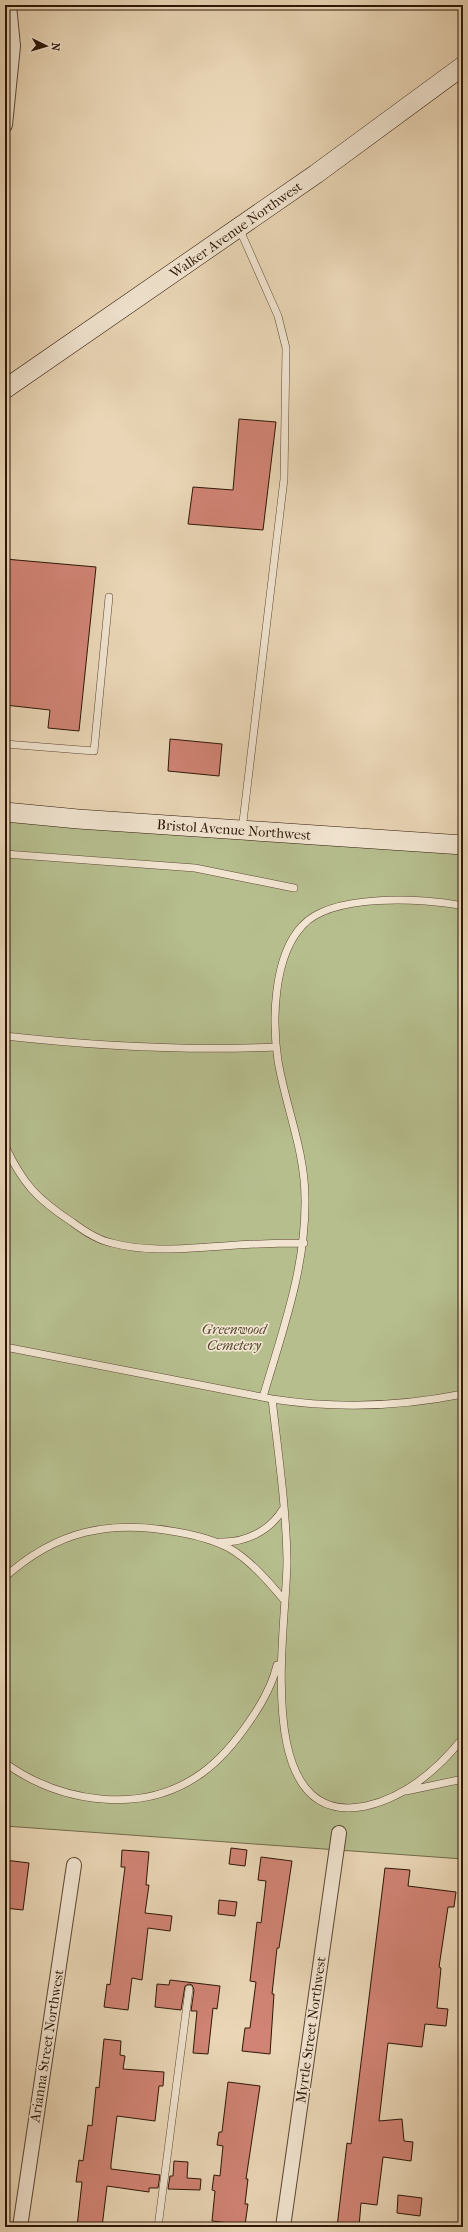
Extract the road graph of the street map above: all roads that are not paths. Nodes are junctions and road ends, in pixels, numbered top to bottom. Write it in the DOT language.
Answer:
graph roads {
  1 [pos="9,5"];
  2 [pos="463,66"];
  3 [pos="5,125"];
  4 [pos="239,227"];
  5 [pos="5,389"];
  6 [pos="109,597"];
  7 [pos="5,744"];
  8 [pos="5,812"];
  9 [pos="242,830"];
  10 [pos="463,845"];
  11 [pos="5,854"];
  12 [pos="294,888"];
  13 [pos="463,906"];
  14 [pos="5,1036"];
  15 [pos="276,1047"];
  16 [pos="5,1146"];
  17 [pos="304,1243"];
  18 [pos="5,1347"];
  19 [pos="463,1394"];
  20 [pos="263,1397"];
  21 [pos="272,1399"];
  22 [pos="283,1509"];
  23 [pos="216,1542"];
  24 [pos="5,1577"];
  25 [pos="284,1600"];
  26 [pos="281,1642"];
  27 [pos="463,1738"];
  28 [pos="5,1763"];
  29 [pos="463,1779"];
  30 [pos="398,1793"];
  31 [pos="339,1833"];
  32 [pos="74,1865"];
  33 [pos="189,1989"];
  34 [pos="20,2227"];
  35 [pos="158,2227"];
  36 [pos="283,2227"];
  1 -- 3 [label="street"];
  2 -- 4 [label="main road, Walker Avenue Northwest"];
  4 -- 5 [label="main road, Walker Avenue Northwest"];
  4 -- 9 [label="lane"];
  6 -- 7 [label="lane"];
  8 -- 9 [label="main road, Bristol Avenue Northwest"];
  9 -- 10 [label="main road, Bristol Avenue Northwest"];
  11 -- 12 [label="lane"];
  13 -- 15 [label="lane"];
  14 -- 15 [label="lane"];
  15 -- 17 [label="lane"];
  16 -- 17 [label="lane"];
  17 -- 20 [label="lane"];
  18 -- 20 [label="lane"];
  19 -- 21 [label="lane"];
  20 -- 21 [label="lane"];
  21 -- 22 [label="lane"];
  22 -- 23 [label="lane"];
  22 -- 25 [label="lane"];
  23 -- 24 [label="lane"];
  23 -- 25 [label="lane"];
  25 -- 26 [label="lane"];
  26 -- 28 [label="lane"];
  26 -- 30 [label="lane"];
  27 -- 30 [label="lane"];
  29 -- 30 [label="lane"];
  31 -- 36 [label="street, Myrtle Street Northwest"];
  32 -- 34 [label="street, Arianna Street Northwest"];
  33 -- 35 [label="lane"];
}
